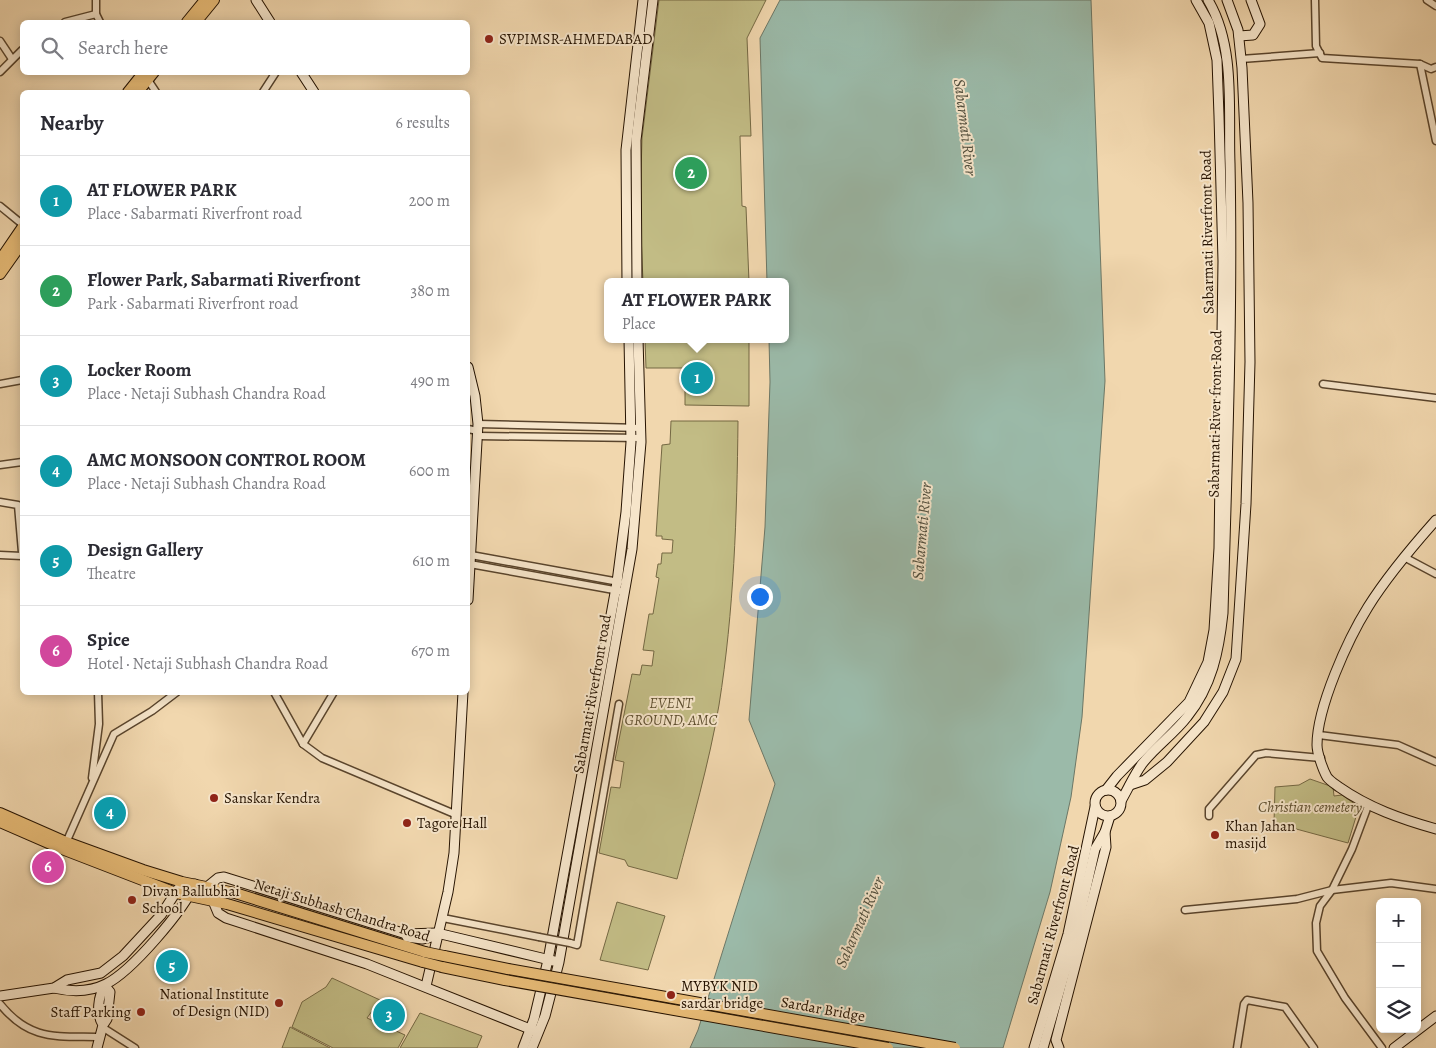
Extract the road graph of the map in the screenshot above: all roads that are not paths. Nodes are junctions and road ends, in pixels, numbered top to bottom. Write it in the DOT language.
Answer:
graph roads {
  1 [pos="96,0"];
  2 [pos="205,0"];
  3 [pos="214,0"];
  4 [pos="256,0"];
  5 [pos="643,0"];
  6 [pos="652,0"];
  7 [pos="1196,0"];
  8 [pos="1208,0"];
  9 [pos="1227,0"];
  10 [pos="1251,0"];
  11 [pos="1315,0"];
  12 [pos="1427,0"];
  13 [pos="1436,6"];
  14 [pos="96,14"];
  15 [pos="73,20"];
  16 [pos="99,20"];
  17 [pos="189,20"];
  18 [pos="198,20"];
  19 [pos="269,20"];
  20 [pos="1239,36"];
  21 [pos="0,41"];
  22 [pos="20,52"];
  23 [pos="1320,53"];
  24 [pos="12,59"];
  25 [pos="1241,59"];
  26 [pos="1420,64"];
  27 [pos="1436,67"];
  28 [pos="0,72"];
  29 [pos="145,75"];
  30 [pos="274,75"];
  31 [pos="303,75"];
  32 [pos="633,79"];
  33 [pos="643,80"];
  34 [pos="130,90"];
  35 [pos="139,90"];
  36 [pos="155,90"];
  37 [pos="264,90"];
  38 [pos="313,90"];
  39 [pos="627,136"];
  40 [pos="636,136"];
  41 [pos="1435,142"];
  42 [pos="0,206"];
  43 [pos="20,222"];
  44 [pos="20,231"];
  45 [pos="20,248"];
  46 [pos="0,260"];
  47 [pos="0,274"];
  48 [pos="627,278"];
  49 [pos="637,278"];
  50 [pos="629,343"];
  51 [pos="638,343"];
  52 [pos="20,380"];
  53 [pos="0,384"];
  54 [pos="470,384"];
  55 [pos="1323,384"];
  56 [pos="1436,398"];
  57 [pos="553,426"];
  58 [pos="631,427"];
  59 [pos="640,428"];
  60 [pos="470,429"];
  61 [pos="478,430"];
  62 [pos="553,437"];
  63 [pos="630,438"];
  64 [pos="641,438"];
  65 [pos="20,462"];
  66 [pos="0,465"];
  67 [pos="0,502"];
  68 [pos="20,504"];
  69 [pos="1436,520"];
  70 [pos="0,555"];
  71 [pos="20,556"];
  72 [pos="1404,557"];
  73 [pos="470,559"];
  74 [pos="1436,574"];
  75 [pos="621,587"];
  76 [pos="98,695"];
  77 [pos="172,695"];
  78 [pos="276,695"];
  79 [pos="332,695"];
  80 [pos="463,695"];
  81 [pos="619,704"];
  82 [pos="1318,736"];
  83 [pos="303,744"];
  84 [pos="1321,758"];
  85 [pos="1436,762"];
  86 [pos="91,783"];
  87 [pos="1130,785"];
  88 [pos="1106,790"];
  89 [pos="1121,801"];
  90 [pos="1368,806"];
  91 [pos="1096,807"];
  92 [pos="0,813"];
  93 [pos="457,815"];
  94 [pos="1110,816"];
  95 [pos="1209,816"];
  96 [pos="0,822"];
  97 [pos="1436,829"];
  98 [pos="1105,832"];
  99 [pos="64,845"];
  100 [pos="182,882"];
  101 [pos="195,884"];
  102 [pos="207,887"];
  103 [pos="1436,889"];
  104 [pos="1332,890"];
  105 [pos="176,893"];
  106 [pos="190,896"];
  107 [pos="213,901"];
  108 [pos="1185,910"];
  109 [pos="443,918"];
  110 [pos="437,934"];
  111 [pos="424,957"];
  112 [pos="548,960"];
  113 [pos="443,962"];
  114 [pos="558,962"];
  115 [pos="508,969"];
  116 [pos="101,973"];
  117 [pos="505,980"];
  118 [pos="105,985"];
  119 [pos="426,986"];
  120 [pos="54,988"];
  121 [pos="0,996"];
  122 [pos="0,1004"];
  123 [pos="1436,1016"];
  124 [pos="102,1026"];
  125 [pos="535,1031"];
  126 [pos="99,1037"];
  127 [pos="97,1048"];
  128 [pos="135,1048"];
  129 [pos="523,1048"];
  130 [pos="532,1048"];
  131 [pos="888,1048"];
  132 [pos="955,1048"];
  133 [pos="1034,1048"];
  134 [pos="1043,1048"];
  135 [pos="1059,1048"];
  136 [pos="1236,1048"];
  137 [pos="1314,1048"];
  138 [pos="1382,1048"];
  139 [pos="1394,1048"];
  1 -- 14 [label="street"];
  2 -- 17 [label="main road"];
  3 -- 18 [label="main road"];
  4 -- 19 [label="street"];
  5 -- 32 [label="street"];
  6 -- 33 [label="street"];
  7 -- 88 [label="street, Sabarmati Riverfront Road"];
  8 -- 87 [label="street, Sabarmati River front Road"];
  9 -- 20 [label="street"];
  10 -- 20 [label="street"];
  11 -- 23 [label="street"];
  12 -- 13 [label="street"];
  14 -- 15 [label="street"];
  14 -- 16 [label="street"];
  20 -- 25 [label="street"];
  21 -- 24 [label="street"];
  22 -- 24 [label="street"];
  23 -- 25 [label="street"];
  23 -- 26 [label="street"];
  24 -- 28 [label="street"];
  25 -- 87 [label="street"];
  26 -- 27 [label="street"];
  26 -- 41 [label="street"];
  29 -- 34 [label="main road"];
  29 -- 35 [label="main road"];
  29 -- 36 [label="street"];
  30 -- 37 [label="street"];
  31 -- 38 [label="street"];
  32 -- 33 [label="street"];
  32 -- 39 [label="street"];
  33 -- 40 [label="street"];
  39 -- 40 [label="street"];
  39 -- 48 [label="street"];
  40 -- 49 [label="street"];
  42 -- 43 [label="street"];
  44 -- 46 [label="main road"];
  45 -- 47 [label="main road"];
  50 -- 58 [label="street, Sabarmati Riverfront road"];
  51 -- 59 [label="street, Sabarmati Riverfront road"];
  52 -- 53 [label="street"];
  54 -- 61 [label="street"];
  55 -- 56 [label="street"];
  57 -- 58 [label="street"];
  57 -- 61 [label="street"];
  57 -- 62 [label="street"];
  58 -- 59 [label="street"];
  58 -- 63 [label="street, Sabarmati Riverfront road"];
  59 -- 64 [label="street, Sabarmati Riverfront road"];
  60 -- 61 [label="street"];
  61 -- 62 [label="street"];
  61 -- 73 [label="street"];
  62 -- 63 [label="street"];
  63 -- 64 [label="street"];
  63 -- 75 [label="street, Sabarmati Riverfront road"];
  64 -- 75 [label="street, Sabarmati Riverfront road"];
  65 -- 66 [label="street"];
  67 -- 68 [label="street"];
  69 -- 72 [label="street"];
  70 -- 71 [label="street"];
  72 -- 74 [label="street"];
  72 -- 82 [label="street"];
  73 -- 75 [label="street"];
  75 -- 112 [label="street, Sabarmati Riverfront road"];
  75 -- 114 [label="street, Sabarmati Riverfront road"];
  76 -- 86 [label="street"];
  77 -- 86 [label="street"];
  78 -- 83 [label="street"];
  79 -- 83 [label="street"];
  80 -- 93 [label="street"];
  81 -- 109 [label="street, bridge"];
  82 -- 84 [label="street"];
  82 -- 85 [label="street"];
  83 -- 93 [label="street"];
  84 -- 90 [label="street"];
  84 -- 95 [label="street"];
  86 -- 99 [label="street"];
  87 -- 89 [label="street, Sabarmati River front Road"];
  88 -- 89 [label="street"];
  88 -- 91 [label="street"];
  89 -- 94 [label="street"];
  90 -- 97 [label="street"];
  90 -- 104 [label="street"];
  91 -- 94 [label="street"];
  91 -- 133 [label="street, Sabarmati Riverfront Road"];
  92 -- 99 [label="main road, Netaji Subhash Chandra Road"];
  93 -- 109 [label="street"];
  94 -- 98 [label="street"];
  96 -- 99 [label="main road, Netaji Subhash Chandra Road"];
  98 -- 134 [label="street"];
  98 -- 135 [label="street"];
  99 -- 100 [label="main road, Netaji Subhash Chandra Road"];
  99 -- 105 [label="main road, Netaji Subhash Chandra Road"];
  100 -- 101 [label="main road, Netaji Subhash Chandra Road"];
  100 -- 105 [label="street"];
  101 -- 102 [label="main road, Netaji Subhash Chandra Road"];
  101 -- 106 [label="street"];
  102 -- 110 [label="street"];
  102 -- 111 [label="main road, Netaji Subhash Chandra Road"];
  103 -- 104 [label="street"];
  104 -- 108 [label="street"];
  104 -- 138 [label="street"];
  105 -- 106 [label="main road, Netaji Subhash Chandra Road"];
  105 -- 116 [label="street"];
  106 -- 107 [label="main road, Netaji Subhash Chandra Road"];
  106 -- 118 [label="street"];
  107 -- 111 [label="main road, Netaji Subhash Chandra Road"];
  107 -- 119 [label="street"];
  109 -- 110 [label="street"];
  110 -- 112 [label="street"];
  110 -- 119 [label="street"];
  111 -- 113 [label="main road, Netaji Subhash Chandra Road, bridge"];
  112 -- 114 [label="street"];
  112 -- 125 [label="street, Sabarmati Riverfront road"];
  113 -- 115 [label="main road, Netaji Subhash Chandra Road"];
  113 -- 117 [label="main road, Netaji Subhash Chandra Road"];
  114 -- 125 [label="street, Sabarmati Riverfront road"];
  115 -- 132 [label="main road, Sardar Bridge, bridge"];
  116 -- 118 [label="street"];
  116 -- 120 [label="street"];
  117 -- 131 [label="main road, Sardar Bridge, bridge"];
  118 -- 120 [label="street"];
  118 -- 124 [label="street"];
  119 -- 125 [label="street"];
  120 -- 121 [label="street"];
  122 -- 126 [label="street"];
  123 -- 139 [label="street"];
  124 -- 126 [label="street"];
  124 -- 128 [label="street"];
  125 -- 129 [label="street, Sabarmati Riverfront road"];
  125 -- 130 [label="street, Sabarmati Riverfront road"];
  126 -- 127 [label="street"];
  136 -- 137 [label="street"];
}
